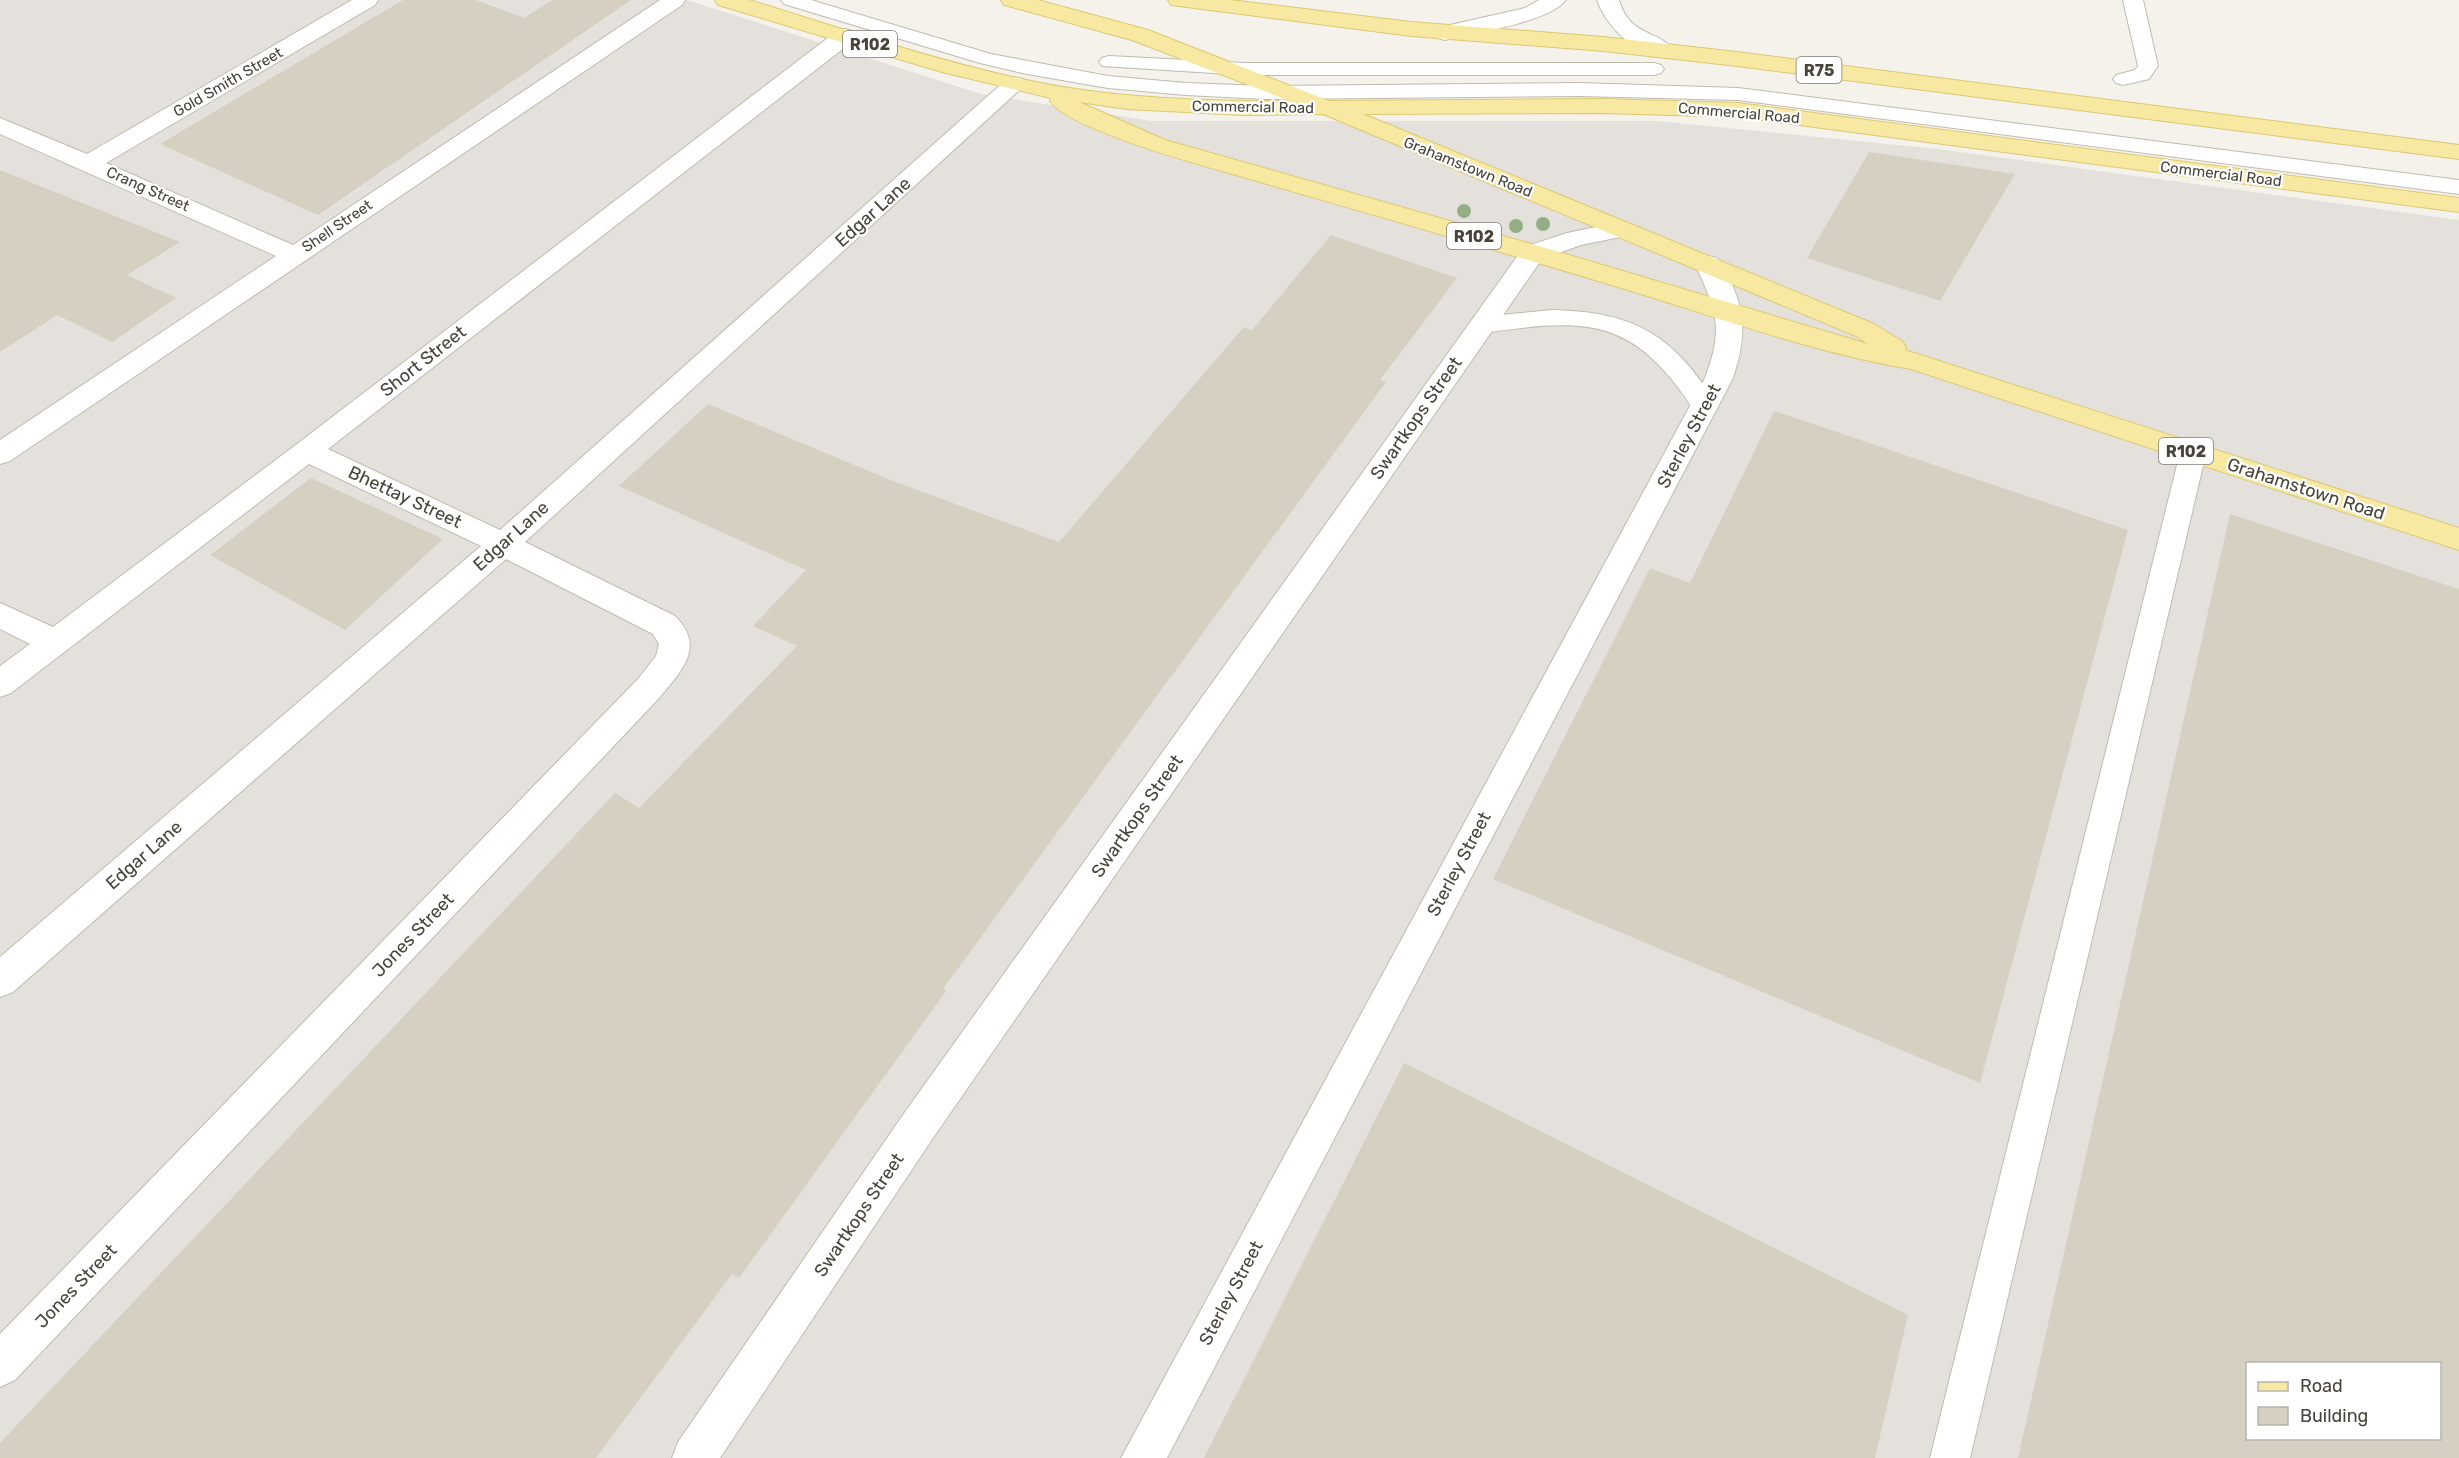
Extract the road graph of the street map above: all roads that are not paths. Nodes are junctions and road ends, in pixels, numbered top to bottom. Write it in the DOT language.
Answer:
graph roads {
  1 [pos="367,0"];
  2 [pos="674,0"];
  3 [pos="726,0"];
  4 [pos="791,0"];
  5 [pos="846,0"];
  6 [pos="1012,0"];
  7 [pos="1179,0"];
  8 [pos="1555,0"];
  9 [pos="1608,0"];
  10 [pos="2133,0"];
  11 [pos="1445,33"];
  12 [pos="845,36"];
  13 [pos="1663,51"];
  14 [pos="1229,70"];
  15 [pos="2122,79"];
  16 [pos="1015,84"];
  17 [pos="1041,90"];
  18 [pos="1288,92"];
  19 [pos="1327,108"];
  20 [pos="0,125"];
  21 [pos="2459,152"];
  22 [pos="89,163"];
  23 [pos="2459,169"];
  24 [pos="2459,187"];
  25 [pos="2459,205"];
  26 [pos="1621,230"];
  27 [pos="1533,253"];
  28 [pos="295,255"];
  29 [pos="1708,264"];
  30 [pos="1730,312"];
  31 [pos="1482,325"];
  32 [pos="1914,361"];
  33 [pos="1704,407"];
  34 [pos="307,451"];
  35 [pos="2193,453"];
  36 [pos="0,454"];
  37 [pos="2459,539"];
  38 [pos="503,544"];
  39 [pos="0,615"];
  40 [pos="54,642"];
  41 [pos="0,684"];
  42 [pos="0,980"];
  43 [pos="0,1365"];
  44 [pos="694,1458"];
  45 [pos="1143,1458"];
  46 [pos="1950,1458"];
  1 -- 22 [label="street, Gold Smith Street"];
  2 -- 28 [label="street, Shell Street"];
  3 -- 12 [label="main road, R102"];
  4 -- 18 [label="lane"];
  5 -- 14 [label="lane"];
  6 -- 14 [label="main road, Grahamstown Road / R102"];
  7 -- 11 [label="main road, R75"];
  8 -- 11 [label="street"];
  9 -- 13 [label="street"];
  10 -- 15 [label="lane"];
  11 -- 13 [label="main road, R75"];
  12 -- 16 [label="main road, R102"];
  12 -- 34 [label="street, Short Street"];
  13 -- 21 [label="main road, R75"];
  14 -- 18 [label="main road, Grahamstown Road / R102"];
  14 -- 23 [label="lane"];
  16 -- 17 [label="main road, Commercial Road"];
  16 -- 38 [label="street, Edgar Lane"];
  17 -- 19 [label="main road, Commercial Road"];
  17 -- 27 [label="main road, Grahamstown Road / R102"];
  18 -- 19 [label="main road, Grahamstown Road / R102"];
  18 -- 24 [label="lane"];
  19 -- 25 [label="main road, Commercial Road"];
  19 -- 26 [label="main road, Grahamstown Road / R102"];
  20 -- 22 [label="street, Crang Street"];
  22 -- 28 [label="street, Crang Street"];
  26 -- 27 [label="street"];
  26 -- 29 [label="main road, Grahamstown Road / R102"];
  27 -- 30 [label="main road, Grahamstown Road / R102"];
  27 -- 31 [label="street, Swartkops Street"];
  28 -- 36 [label="street, Shell Street"];
  29 -- 30 [label="street, Sterley Street"];
  29 -- 32 [label="main road, Grahamstown Road / R102"];
  30 -- 32 [label="main road, Grahamstown Road / R102"];
  30 -- 33 [label="street, Sterley Street"];
  31 -- 33 [label="lane"];
  31 -- 44 [label="street, Swartkops Street"];
  32 -- 35 [label="main road, Grahamstown Road / R102"];
  33 -- 45 [label="street, Sterley Street"];
  34 -- 38 [label="street, Bhettay Street"];
  34 -- 40 [label="street, Short Street"];
  35 -- 37 [label="main road, Grahamstown Road / R102"];
  35 -- 46 [label="lane"];
  38 -- 42 [label="street, Edgar Lane"];
  38 -- 43 [label="street, Jones Street"];
  39 -- 40 [label="street"];
  40 -- 41 [label="street, Short Street"];
}
